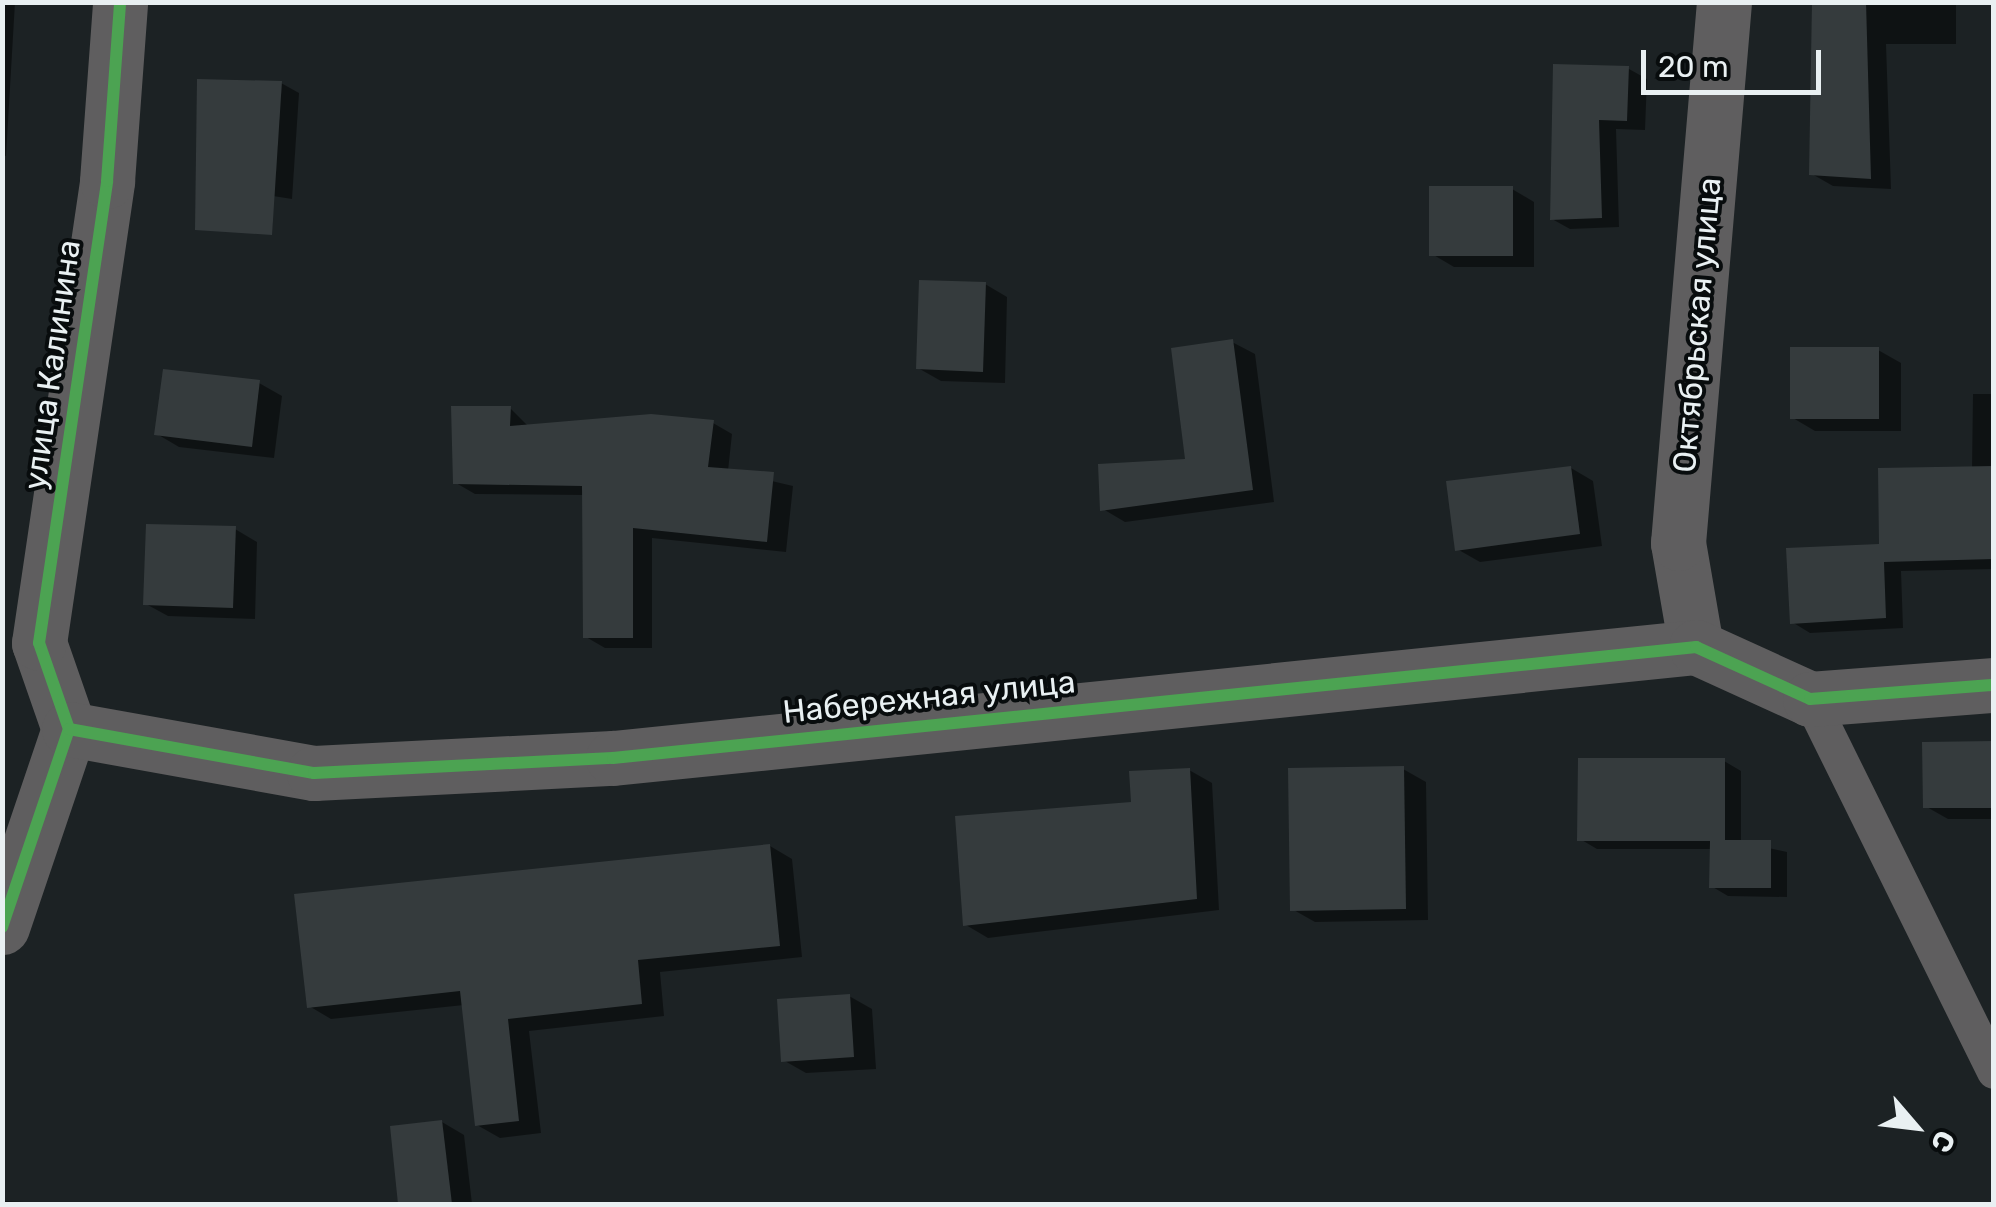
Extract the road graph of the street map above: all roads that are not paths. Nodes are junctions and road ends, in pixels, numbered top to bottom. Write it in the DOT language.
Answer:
graph roads {
  1 [pos="120,2"];
  2 [pos="1724,2"];
  3 [pos="21,644"];
  4 [pos="1696,648"];
  5 [pos="1994,685"];
  6 [pos="1810,699"];
  7 [pos="69,729"];
  8 [pos="2,926"];
  9 [pos="1994,1071"];
  1 -- 3 [label="street, улица Калинина"];
  2 -- 4 [label="street, Октябрьская улица"];
  3 -- 7 [label="street, улица Калинина"];
  4 -- 6 [label="street, Набережная улица"];
  4 -- 7 [label="street, Набережная улица"];
  5 -- 6 [label="street, Набережная улица"];
  6 -- 9 [label="lane"];
  7 -- 8 [label="street"];
}
